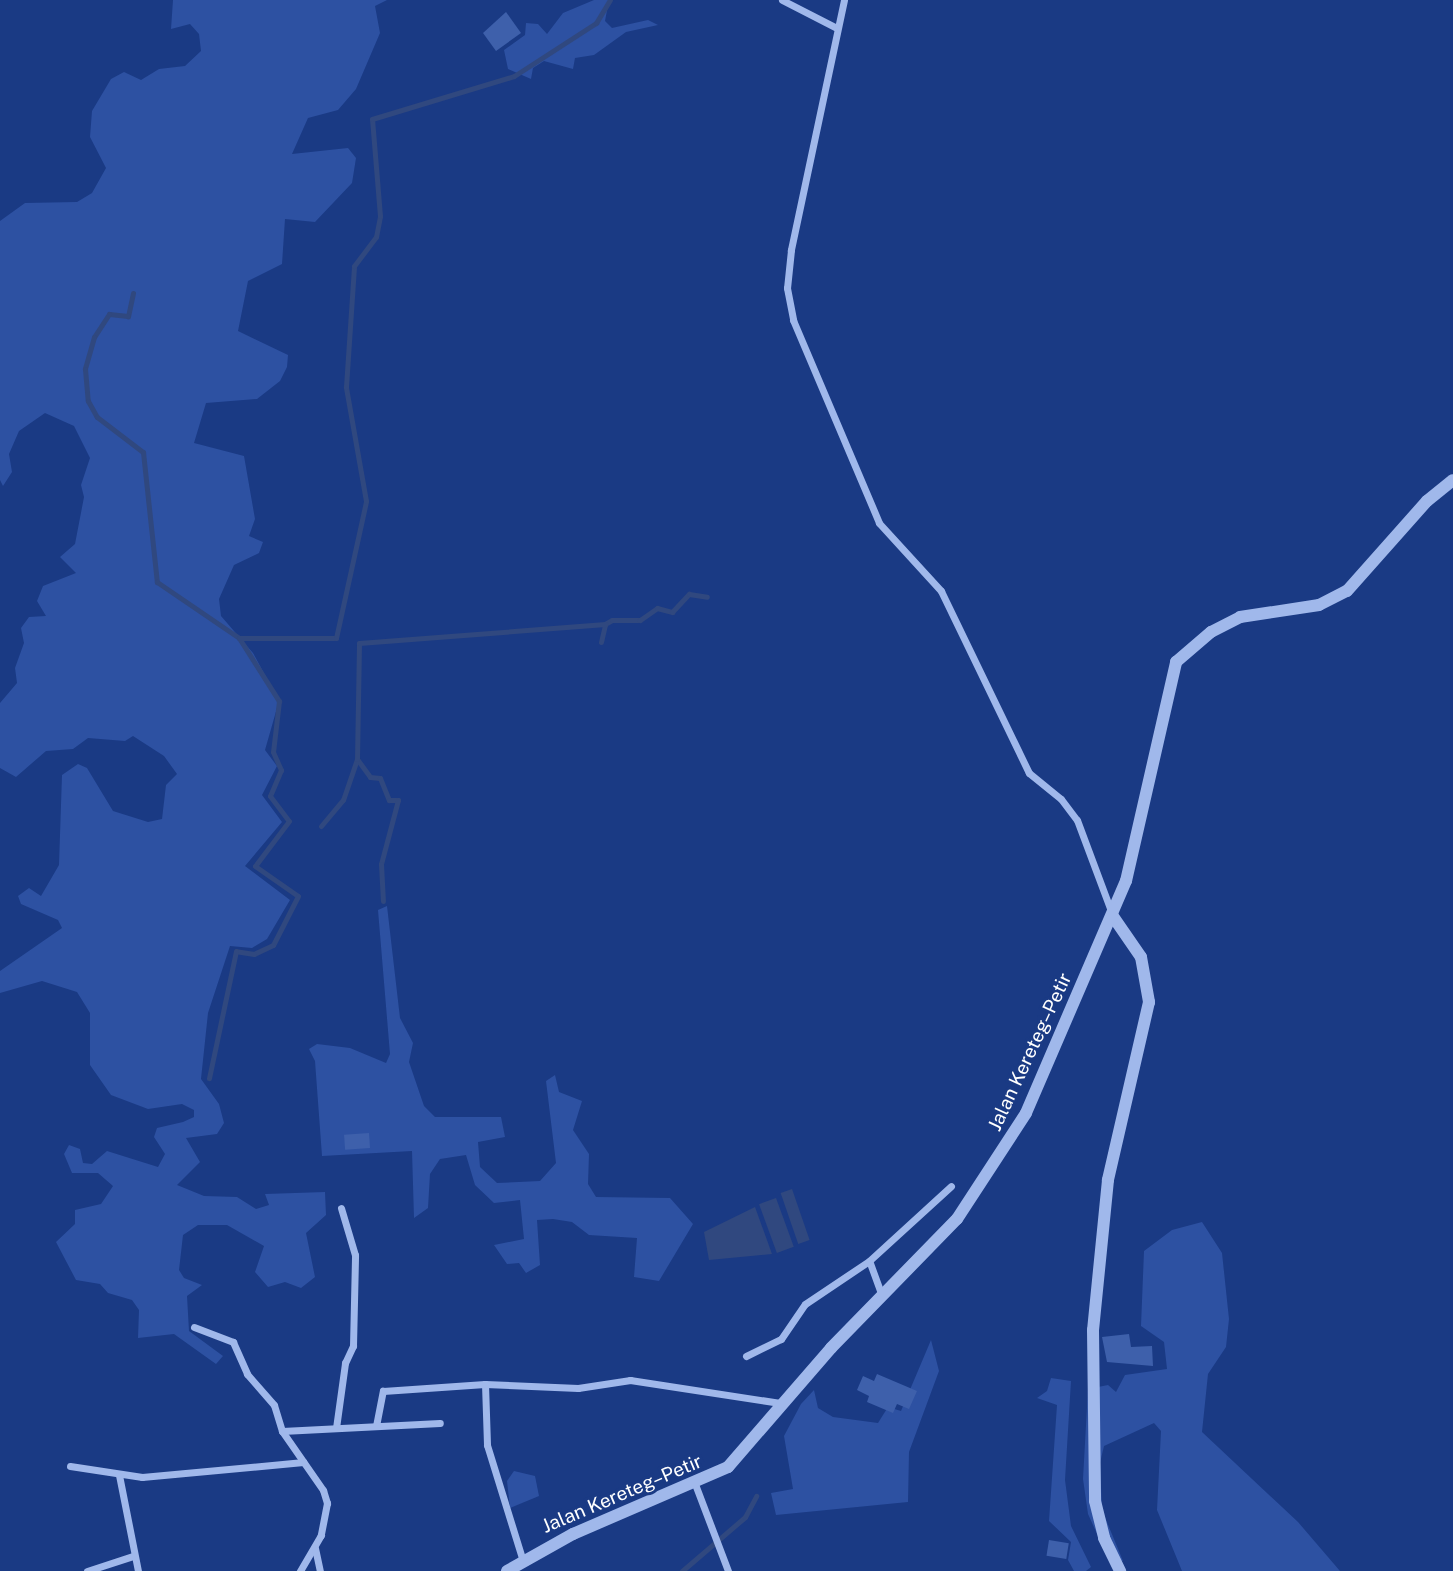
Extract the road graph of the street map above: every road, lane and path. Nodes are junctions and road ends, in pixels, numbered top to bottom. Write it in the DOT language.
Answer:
graph roads {
  1 [pos="782,0"];
  2 [pos="844,0"];
  3 [pos="835,27"];
  4 [pos="1453,480"];
  5 [pos="1112,915"];
  6 [pos="951,1186"];
  7 [pos="341,1208"];
  8 [pos="869,1261"];
  9 [pos="882,1296"];
  10 [pos="194,1327"];
  11 [pos="746,1356"];
  12 [pos="485,1384"];
  13 [pos="780,1403"];
  14 [pos="440,1423"];
  15 [pos="376,1426"];
  16 [pos="336,1428"];
  17 [pos="282,1431"];
  18 [pos="303,1462"];
  19 [pos="69,1466"];
  20 [pos="119,1475"];
  21 [pos="695,1484"];
  22 [pos="315,1548"];
  23 [pos="133,1556"];
  24 [pos="523,1561"];
  25 [pos="87,1571"];
  26 [pos="138,1571"];
  27 [pos="300,1571"];
  28 [pos="320,1571"];
  29 [pos="507,1571"];
  30 [pos="728,1571"];
  31 [pos="1120,1571"];
  1 -- 3 [label="street"];
  2 -- 3 [label="street"];
  3 -- 5 [label="street"];
  4 -- 5 [label="street, Jalan Kereteg–Petir"];
  5 -- 9 [label="street, Jalan Kereteg–Petir"];
  5 -- 31 [label="street"];
  6 -- 8 [label="street"];
  7 -- 16 [label="street"];
  8 -- 9 [label="street"];
  8 -- 11 [label="street"];
  9 -- 13 [label="street, Jalan Kereteg–Petir"];
  10 -- 17 [label="street"];
  12 -- 13 [label="street"];
  12 -- 15 [label="street"];
  12 -- 24 [label="street"];
  13 -- 21 [label="street, Jalan Kereteg–Petir"];
  14 -- 15 [label="street"];
  15 -- 16 [label="street"];
  16 -- 17 [label="street"];
  17 -- 18 [label="street"];
  18 -- 20 [label="street"];
  18 -- 22 [label="street"];
  19 -- 20 [label="street"];
  20 -- 23 [label="street"];
  21 -- 24 [label="street, Jalan Kereteg–Petir"];
  21 -- 30 [label="street"];
  22 -- 27 [label="street"];
  22 -- 28 [label="street"];
  23 -- 25 [label="street"];
  23 -- 26 [label="street"];
  24 -- 29 [label="street, Jalan Kereteg–Petir"];
}
